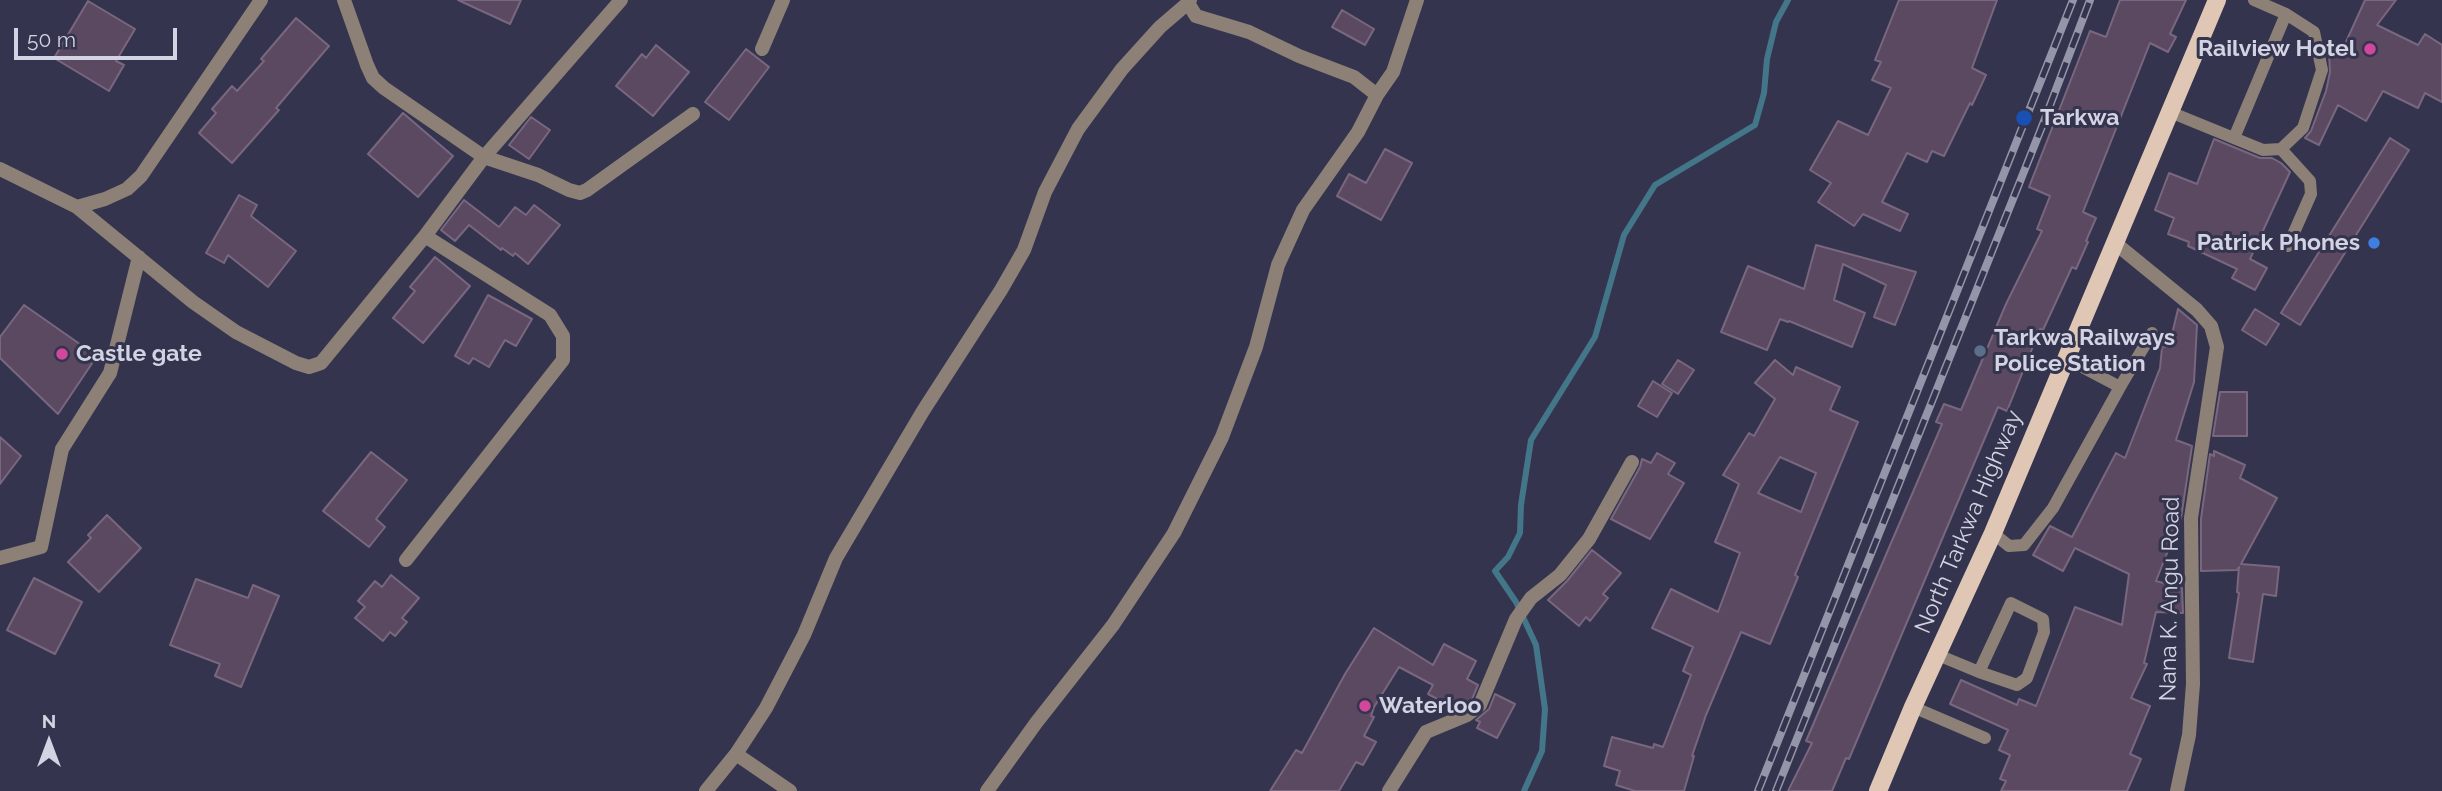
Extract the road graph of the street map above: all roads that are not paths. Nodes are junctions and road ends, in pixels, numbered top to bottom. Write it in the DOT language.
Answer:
graph roads {
  1 [pos="261,0"];
  2 [pos="344,0"];
  3 [pos="621,0"];
  4 [pos="783,0"];
  5 [pos="1417,0"];
  6 [pos="2217,0"];
  7 [pos="2254,0"];
  8 [pos="1189,2"];
  9 [pos="2286,14"];
  10 [pos="762,49"];
  11 [pos="1377,94"];
  12 [pos="2170,112"];
  13 [pos="693,114"];
  14 [pos="2234,138"];
  15 [pos="2281,149"];
  16 [pos="484,157"];
  17 [pos="0,169"];
  18 [pos="77,207"];
  19 [pos="425,236"];
  20 [pos="2115,243"];
  21 [pos="2288,246"];
  22 [pos="139,257"];
  23 [pos="2152,333"];
  24 [pos="2065,358"];
  25 [pos="2120,387"];
  26 [pos="1632,462"];
  27 [pos="1993,533"];
  28 [pos="0,558"];
  29 [pos="406,560"];
  30 [pos="1938,655"];
  31 [pos="1979,672"];
  32 [pos="1913,707"];
  33 [pos="1985,738"];
  34 [pos="736,754"];
  35 [pos="1880,790"];
  36 [pos="706,791"];
  37 [pos="790,791"];
  38 [pos="988,791"];
  39 [pos="1389,791"];
  40 [pos="2177,791"];
  1 -- 18 [label="street"];
  2 -- 16 [label="street"];
  3 -- 16 [label="street"];
  4 -- 10 [label="street"];
  5 -- 11 [label="street"];
  6 -- 12 [label="main road, North Tarkwa Highway"];
  7 -- 9 [label="lane"];
  8 -- 11 [label="street"];
  8 -- 34 [label="street"];
  9 -- 14 [label="lane"];
  9 -- 15 [label="lane"];
  11 -- 38 [label="street"];
  12 -- 14 [label="lane"];
  12 -- 20 [label="main road, North Tarkwa Highway"];
  13 -- 16 [label="street"];
  14 -- 15 [label="lane"];
  15 -- 21 [label="lane"];
  16 -- 19 [label="street"];
  17 -- 18 [label="street"];
  18 -- 22 [label="street"];
  19 -- 22 [label="street"];
  19 -- 29 [label="street"];
  20 -- 24 [label="main road, North Tarkwa Highway"];
  20 -- 40 [label="street, Nana K. Angu Road"];
  22 -- 28 [label="street"];
  23 -- 25 [label="lane"];
  24 -- 25 [label="lane"];
  24 -- 27 [label="main road, North Tarkwa Highway"];
  25 -- 27 [label="lane"];
  26 -- 39 [label="street"];
  27 -- 30 [label="main road, North Tarkwa Highway"];
  30 -- 31 [label="lane"];
  30 -- 32 [label="main road, North Tarkwa Highway"];
  31 -- 31 [label="lane"];
  32 -- 33 [label="lane"];
  32 -- 35 [label="main road, North Tarkwa Highway"];
  34 -- 36 [label="street"];
  34 -- 37 [label="street"];
}
